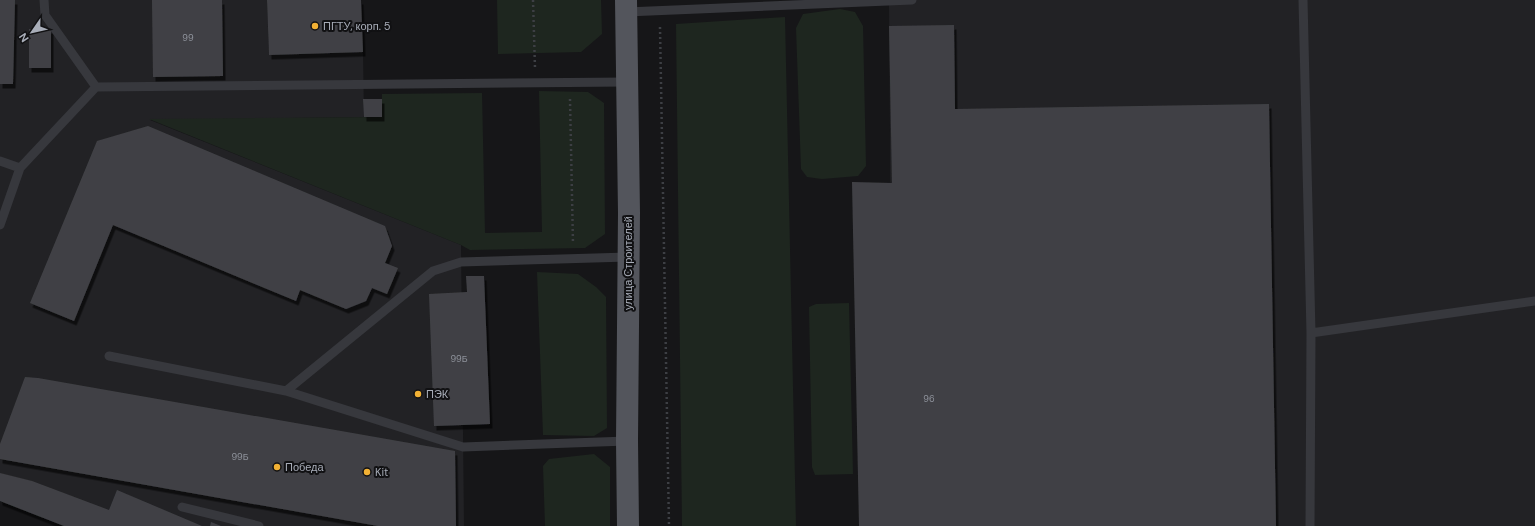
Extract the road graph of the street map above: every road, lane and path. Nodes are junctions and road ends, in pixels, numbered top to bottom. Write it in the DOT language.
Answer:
graph roads {
  1 [pos="44,0"];
  2 [pos="533,0"];
  3 [pos="912,0"];
  4 [pos="1303,0"];
  5 [pos="626,6"];
  6 [pos="660,11"];
  7 [pos="570,82"];
  8 [pos="627,82"];
  9 [pos="535,83"];
  10 [pos="96,87"];
  11 [pos="0,161"];
  12 [pos="20,168"];
  13 [pos="0,225"];
  14 [pos="628,257"];
  15 [pos="573,259"];
  16 [pos="1535,301"];
  17 [pos="1311,333"];
  18 [pos="109,356"];
  19 [pos="286,391"];
  20 [pos="626,441"];
  21 [pos="182,507"];
  22 [pos="259,526"];
  23 [pos="628,526"];
  24 [pos="669,526"];
  25 [pos="1310,526"];
  1 -- 10 [label="lane"];
  2 -- 9 [label="path"];
  3 -- 6 [label="lane"];
  4 -- 17 [label="lane"];
  5 -- 6 [label="lane"];
  5 -- 8 [label="main road, улица Строителей"];
  6 -- 24 [label="path"];
  7 -- 8 [label="lane"];
  7 -- 9 [label="lane"];
  7 -- 15 [label="path"];
  8 -- 14 [label="main road, улица Строителей"];
  9 -- 10 [label="lane"];
  10 -- 12 [label="lane"];
  11 -- 12 [label="lane"];
  12 -- 13 [label="lane"];
  14 -- 15 [label="lane"];
  14 -- 20 [label="main road, улица Строителей"];
  15 -- 19 [label="lane"];
  16 -- 17 [label="lane"];
  17 -- 25 [label="lane"];
  18 -- 19 [label="lane"];
  19 -- 20 [label="lane"];
  20 -- 23 [label="main road, улица Строителей"];
  21 -- 22 [label="lane"];
}
